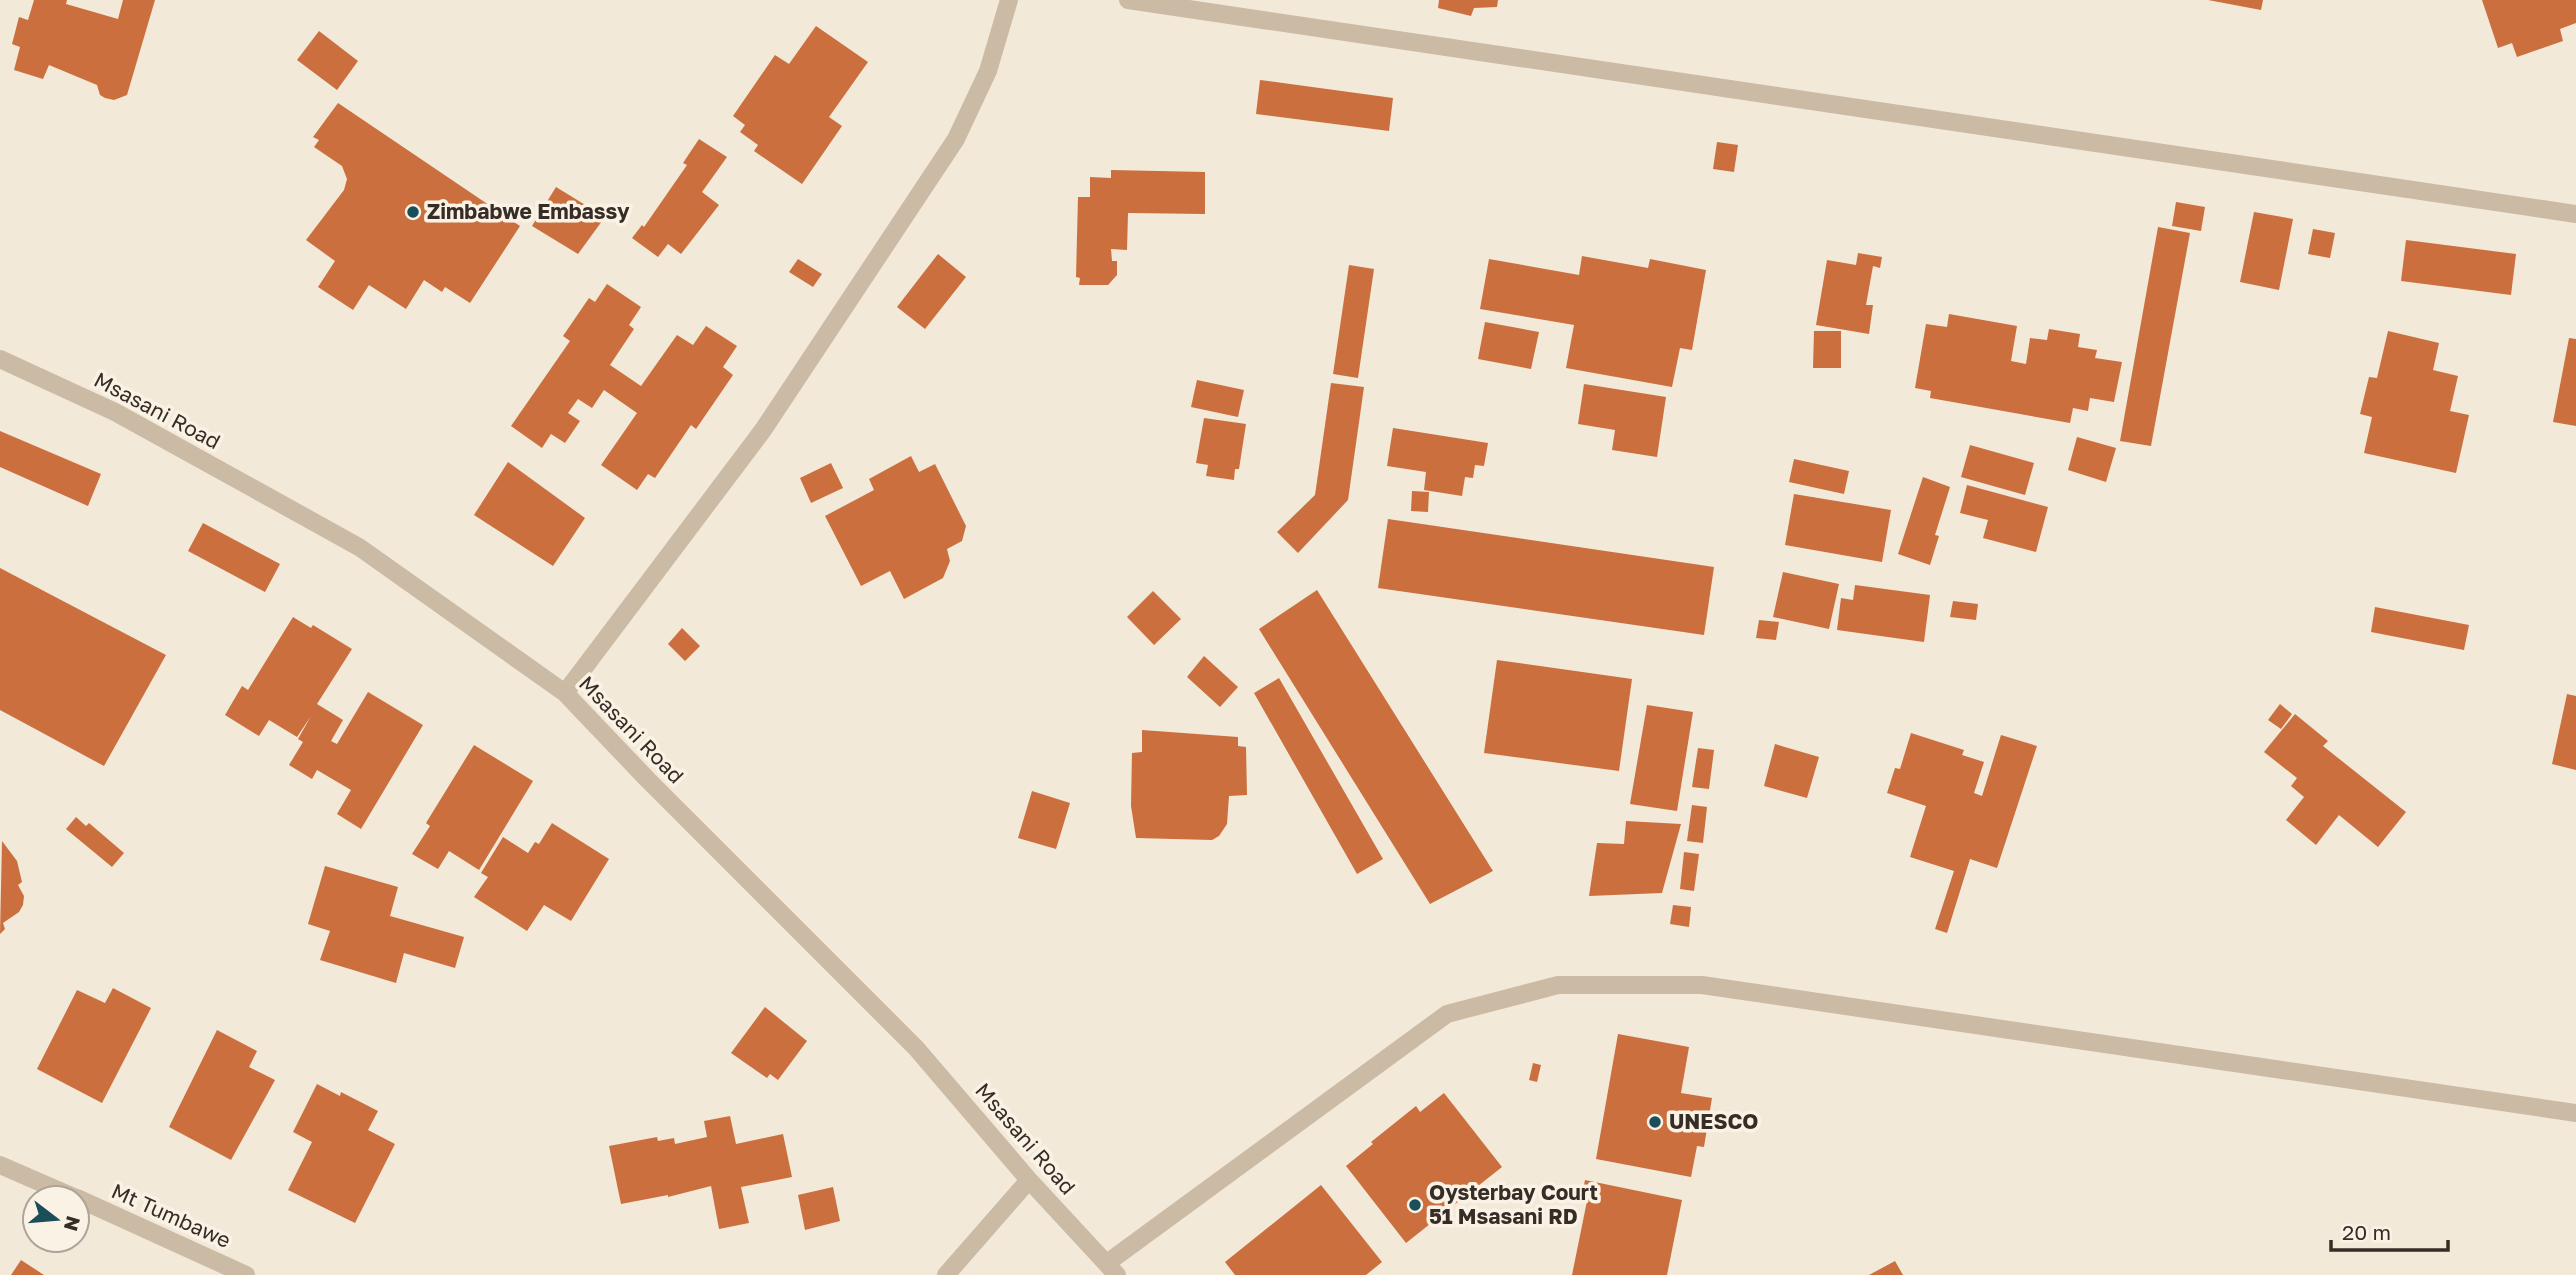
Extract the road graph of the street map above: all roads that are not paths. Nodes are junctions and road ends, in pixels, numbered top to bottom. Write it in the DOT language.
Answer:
graph roads {
  1 [pos="1009,0"];
  2 [pos="1128,0"];
  3 [pos="2576,214"];
  4 [pos="0,359"];
  5 [pos="565,693"];
  6 [pos="2576,1113"];
  7 [pos="0,1165"];
  8 [pos="1029,1180"];
  9 [pos="44,1184"];
  10 [pos="91,1204"];
  11 [pos="1112,1269"];
  12 [pos="246,1275"];
  13 [pos="946,1275"];
  1 -- 5 [label="street"];
  2 -- 3 [label="street"];
  4 -- 5 [label="street, Msasani Road"];
  5 -- 8 [label="street, Msasani Road"];
  6 -- 11 [label="street"];
  7 -- 9 [label="street, Mt Tumbawe"];
  8 -- 11 [label="street, Msasani Road"];
  8 -- 13 [label="street"];
  10 -- 12 [label="street, Mt Tumbawe"];
}
